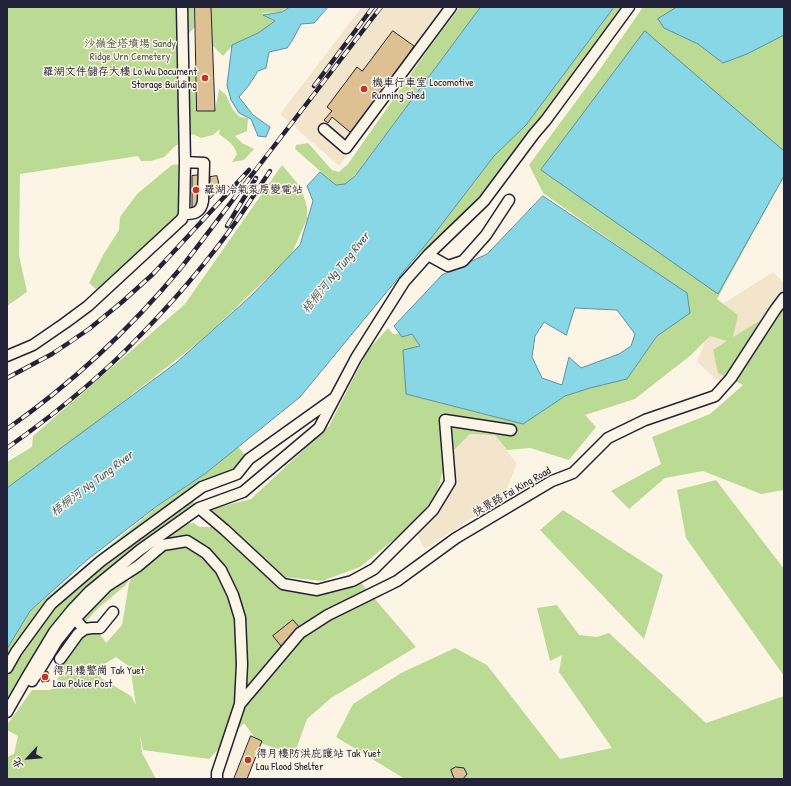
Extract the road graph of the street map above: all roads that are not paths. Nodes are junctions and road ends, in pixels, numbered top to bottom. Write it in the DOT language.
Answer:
graph roads {
  1 [pos="182,7"];
  2 [pos="451,7"];
  3 [pos="629,7"];
  4 [pos="324,129"];
  5 [pos="185,162"];
  6 [pos="509,200"];
  7 [pos="184,214"];
  8 [pos="428,255"];
  9 [pos="784,298"];
  10 [pos="7,356"];
  11 [pos="336,396"];
  12 [pos="511,430"];
  13 [pos="199,508"];
  14 [pos="113,612"];
  15 [pos="76,618"];
  16 [pos="85,629"];
  17 [pos="60,659"];
  18 [pos="7,668"];
  19 [pos="26,677"];
  20 [pos="240,704"];
  21 [pos="7,712"];
  22 [pos="217,779"];
  1 -- 5 [label="street"];
  2 -- 4 [label="street"];
  3 -- 8 [label="street"];
  5 -- 7 [label="street"];
  5 -- 7 [label="street"];
  6 -- 8 [label="street"];
  7 -- 10 [label="street"];
  8 -- 11 [label="street"];
  9 -- 20 [label="street, 快景路 Fai King Road"];
  11 -- 13 [label="street"];
  11 -- 18 [label="street"];
  12 -- 13 [label="street"];
  13 -- 19 [label="street"];
  14 -- 16 [label="street"];
  15 -- 16 [label="street"];
  15 -- 19 [label="street"];
  15 -- 20 [label="street"];
  16 -- 17 [label="street"];
  19 -- 21 [label="street"];
  20 -- 22 [label="street"];
}
